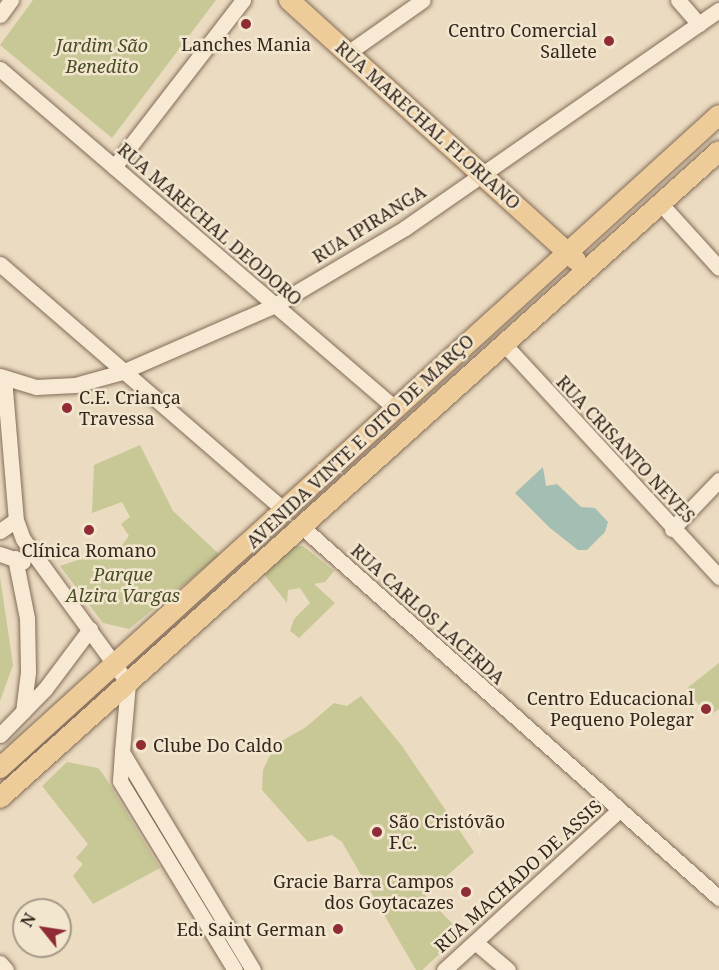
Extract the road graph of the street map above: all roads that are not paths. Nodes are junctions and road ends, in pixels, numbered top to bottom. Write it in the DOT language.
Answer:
graph roads {
  1 [pos="11,0"];
  2 [pos="243,0"];
  3 [pos="289,0"];
  4 [pos="423,0"];
  5 [pos="678,0"];
  6 [pos="719,10"];
  7 [pos="0,15"];
  8 [pos="699,24"];
  9 [pos="348,52"];
  10 [pos="0,69"];
  11 [pos="719,115"];
  12 [pos="719,151"];
  13 [pos="114,167"];
  14 [pos="483,173"];
  15 [pos="661,204"];
  16 [pos="567,252"];
  17 [pos="0,264"];
  18 [pos="719,268"];
  19 [pos="587,272"];
  20 [pos="275,305"];
  21 [pos="505,345"];
  22 [pos="122,372"];
  23 [pos="2,377"];
  24 [pos="395,408"];
  25 [pos="719,480"];
  26 [pos="284,510"];
  27 [pos="16,520"];
  28 [pos="301,526"];
  29 [pos="672,529"];
  30 [pos="0,531"];
  31 [pos="0,554"];
  32 [pos="15,558"];
  33 [pos="719,577"];
  34 [pos="51,579"];
  35 [pos="90,629"];
  36 [pos="116,665"];
  37 [pos="128,683"];
  38 [pos="23,712"];
  39 [pos="0,735"];
  40 [pos="0,768"];
  41 [pos="0,798"];
  42 [pos="618,811"];
  43 [pos="719,898"];
  44 [pos="204,902"];
  45 [pos="475,942"];
  46 [pos="0,963"];
  47 [pos="6,970"];
  48 [pos="235,970"];
  49 [pos="253,970"];
  50 [pos="444,970"];
  51 [pos="508,970"];
  1 -- 7 [label="street"];
  2 -- 13 [label="street"];
  3 -- 9 [label="main road, RUA MARECHAL FLORIANO"];
  4 -- 9 [label="street"];
  5 -- 8 [label="street"];
  6 -- 8 [label="street, RUA IPIRANGA"];
  8 -- 14 [label="street, RUA IPIRANGA"];
  9 -- 14 [label="main road, RUA MARECHAL FLORIANO"];
  10 -- 13 [label="street, RUA MARECHAL DEODORO"];
  11 -- 16 [label="main road, AVENIDA VINTE E OITO DE MARÇO"];
  12 -- 15 [label="main road, AVENIDA VINTE E OITO DE MARÇO"];
  13 -- 20 [label="street, RUA MARECHAL DEODORO"];
  14 -- 16 [label="main road, RUA MARECHAL FLORIANO"];
  14 -- 20 [label="street, RUA IPIRANGA"];
  15 -- 18 [label="street"];
  15 -- 19 [label="main road, AVENIDA VINTE E OITO DE MARÇO"];
  16 -- 19 [label="main road, RUA MARECHAL FLORIANO"];
  16 -- 24 [label="main road, AVENIDA VINTE E OITO DE MARÇO"];
  17 -- 22 [label="street"];
  19 -- 21 [label="main road, AVENIDA VINTE E OITO DE MARÇO"];
  20 -- 22 [label="street, RUA IPIRANGA"];
  20 -- 24 [label="street, RUA MARECHAL DEODORO"];
  21 -- 28 [label="main road, AVENIDA VINTE E OITO DE MARÇO"];
  21 -- 29 [label="street, RUA CRISANTO NEVES"];
  22 -- 23 [label="street, RUA IPIRANGA"];
  22 -- 26 [label="street"];
  23 -- 27 [label="street"];
  24 -- 26 [label="main road, AVENIDA VINTE E OITO DE MARÇO"];
  25 -- 29 [label="street"];
  26 -- 36 [label="main road, AVENIDA VINTE E OITO DE MARÇO"];
  27 -- 30 [label="street"];
  27 -- 34 [label="street"];
  28 -- 37 [label="main road, AVENIDA VINTE E OITO DE MARÇO"];
  28 -- 42 [label="street, RUA CARLOS LACERDA"];
  29 -- 33 [label="street, RUA CRISANTO NEVES"];
  31 -- 32 [label="street"];
  32 -- 34 [label="street"];
  32 -- 38 [label="street"];
  34 -- 35 [label="street"];
  35 -- 36 [label="street"];
  35 -- 38 [label="street"];
  36 -- 37 [label="street"];
  36 -- 40 [label="main road, AVENIDA VINTE E OITO DE MARÇO"];
  37 -- 41 [label="main road, AVENIDA VINTE E OITO DE MARÇO"];
  37 -- 44 [label="street"];
  38 -- 39 [label="street"];
  42 -- 43 [label="street, RUA CARLOS LACERDA"];
  42 -- 45 [label="street, RUA MACHADO DE ASSIS"];
  44 -- 48 [label="street"];
  44 -- 49 [label="street"];
  45 -- 50 [label="street, RUA MACHADO DE ASSIS"];
  45 -- 51 [label="street"];
  46 -- 47 [label="street"];
}
